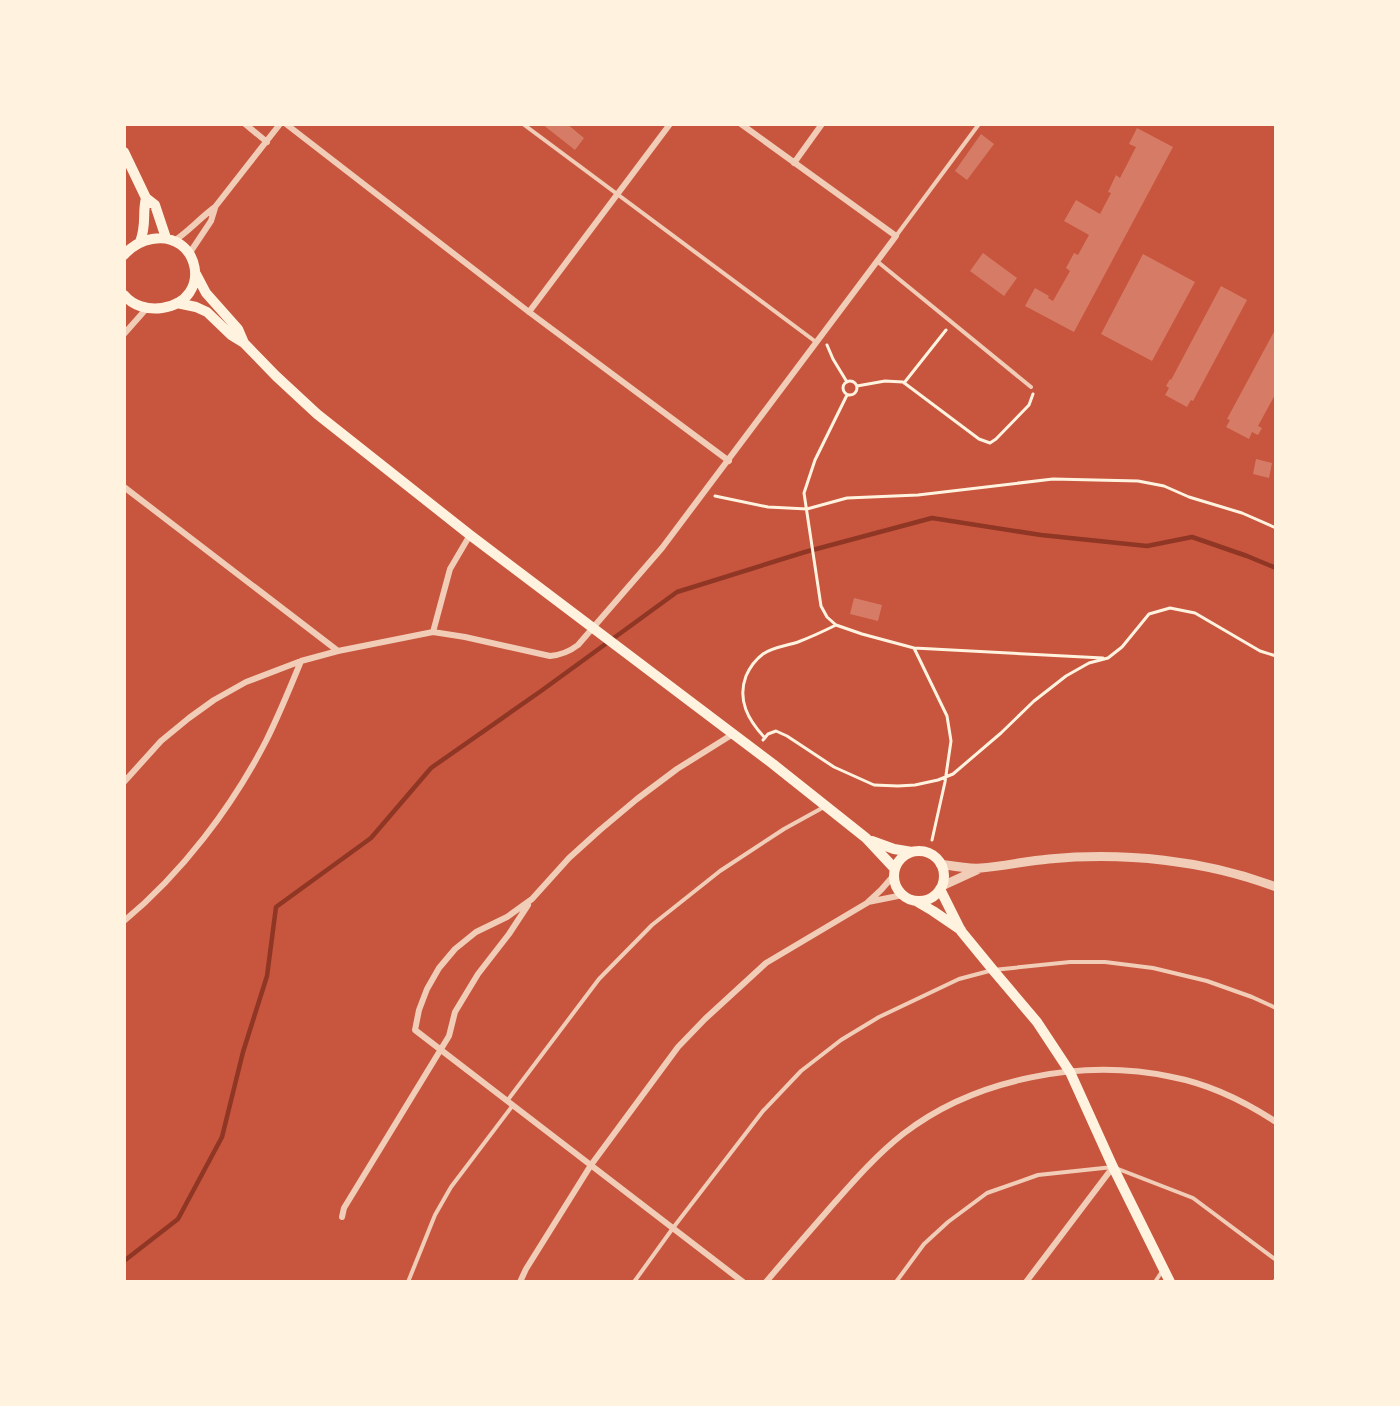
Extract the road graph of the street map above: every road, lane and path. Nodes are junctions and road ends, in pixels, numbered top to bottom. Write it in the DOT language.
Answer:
graph roads {
  1 [pos="244,124"];
  2 [pos="280,124"];
  3 [pos="286,124"];
  4 [pos="523,124"];
  5 [pos="670,124"];
  6 [pos="741,124"];
  7 [pos="822,124"];
  8 [pos="979,124"];
  9 [pos="267,142"];
  10 [pos="124,152"];
  11 [pos="794,163"];
  12 [pos="617,195"];
  13 [pos="146,198"];
  14 [pos="215,207"];
  15 [pos="896,236"];
  16 [pos="170,239"];
  17 [pos="140,242"];
  18 [pos="189,254"];
  19 [pos="124,255"];
  20 [pos="878,261"];
  21 [pos="196,274"];
  22 [pos="125,298"];
  23 [pos="177,303"];
  24 [pos="147,308"];
  25 [pos="529,312"];
  26 [pos="952,323"];
  27 [pos="124,334"];
  28 [pos="823,335"];
  29 [pos="244,343"];
  30 [pos="817,343"];
  31 [pos="847,382"];
  32 [pos="904,383"];
  33 [pos="857,386"];
  34 [pos="1031,387"];
  35 [pos="847,395"];
  36 [pos="729,461"];
  37 [pos="124,487"];
  38 [pos="704,494"];
  39 [pos="807,509"];
  40 [pos="1275,528"];
  41 [pos="470,535"];
  42 [pos="836,626"];
  43 [pos="433,632"];
  44 [pos="914,648"];
  45 [pos="338,651"];
  46 [pos="1275,656"];
  47 [pos="1108,658"];
  48 [pos="301,660"];
  49 [pos="733,734"];
  50 [pos="946,777"];
  51 [pos="124,782"];
  52 [pos="826,806"];
  53 [pos="867,838"];
  54 [pos="932,840"];
  55 [pos="912,852"];
  56 [pos="940,864"];
  57 [pos="979,869"];
  58 [pos="895,871"];
  59 [pos="1275,887"];
  60 [pos="941,888"];
  61 [pos="903,895"];
  62 [pos="532,899"];
  63 [pos="916,901"];
  64 [pos="867,903"];
  65 [pos="124,921"];
  66 [pos="961,931"];
  67 [pos="993,970"];
  68 [pos="1275,1008"];
  69 [pos="440,1049"];
  70 [pos="1070,1072"];
  71 [pos="507,1101"];
  72 [pos="513,1105"];
  73 [pos="1275,1122"];
  74 [pos="591,1165"];
  75 [pos="1113,1167"];
  76 [pos="342,1217"];
  77 [pos="673,1228"];
  78 [pos="1275,1260"];
  79 [pos="1164,1270"];
  80 [pos="408,1281"];
  81 [pos="520,1281"];
  82 [pos="634,1281"];
  83 [pos="743,1281"];
  84 [pos="766,1281"];
  85 [pos="896,1281"];
  86 [pos="1026,1281"];
  87 [pos="1155,1281"];
  88 [pos="1170,1281"];
  1 -- 9 [label="street"];
  2 -- 9 [label="street"];
  3 -- 25 [label="street"];
  4 -- 12 [label="lane"];
  5 -- 12 [label="street"];
  6 -- 11 [label="street"];
  7 -- 11 [label="street"];
  8 -- 15 [label="lane"];
  9 -- 14 [label="street"];
  10 -- 13 [label="main road"];
  11 -- 15 [label="street"];
  12 -- 25 [label="street"];
  12 -- 30 [label="lane"];
  13 -- 16 [label="main road"];
  13 -- 17 [label="main road"];
  14 -- 16 [label="street"];
  14 -- 18 [label="street"];
  15 -- 20 [label="street"];
  16 -- 17 [label="main road"];
  16 -- 18 [label="main road"];
  17 -- 19 [label="main road"];
  18 -- 21 [label="main road"];
  20 -- 26 [label="lane"];
  20 -- 28 [label="street"];
  21 -- 23 [label="main road"];
  21 -- 29 [label="main road"];
  22 -- 24 [label="main road"];
  23 -- 24 [label="main road"];
  23 -- 29 [label="main road"];
  24 -- 27 [label="street"];
  25 -- 36 [label="street"];
  26 -- 32 [label="path"];
  26 -- 34 [label="lane"];
  28 -- 30 [label="street"];
  28 -- 31 [label="path"];
  29 -- 41 [label="main road"];
  30 -- 36 [label="street"];
  31 -- 33 [label="path"];
  31 -- 35 [label="path"];
  32 -- 33 [label="path"];
  32 -- 34 [label="path"];
  33 -- 35 [label="path"];
  35 -- 39 [label="path"];
  36 -- 38 [label="street"];
  37 -- 45 [label="street"];
  38 -- 39 [label="path"];
  38 -- 43 [label="street"];
  39 -- 40 [label="path"];
  39 -- 42 [label="path"];
  41 -- 43 [label="street"];
  41 -- 49 [label="main road"];
  42 -- 44 [label="path"];
  42 -- 50 [label="path"];
  43 -- 45 [label="street"];
  44 -- 47 [label="path"];
  44 -- 50 [label="path"];
  45 -- 48 [label="street"];
  46 -- 47 [label="path"];
  47 -- 50 [label="path"];
  48 -- 51 [label="street"];
  48 -- 65 [label="street"];
  49 -- 52 [label="main road"];
  49 -- 62 [label="street"];
  50 -- 54 [label="path"];
  52 -- 53 [label="main road"];
  52 -- 71 [label="lane"];
  53 -- 55 [label="main road"];
  53 -- 58 [label="main road"];
  55 -- 56 [label="main road"];
  55 -- 58 [label="main road"];
  56 -- 57 [label="street"];
  56 -- 60 [label="main road"];
  57 -- 59 [label="street"];
  57 -- 60 [label="street"];
  58 -- 61 [label="main road"];
  58 -- 64 [label="street"];
  60 -- 63 [label="main road"];
  60 -- 66 [label="main road"];
  61 -- 63 [label="main road"];
  61 -- 64 [label="street"];
  62 -- 69 [label="street"];
  62 -- 69 [label="street"];
  63 -- 66 [label="main road"];
  64 -- 74 [label="street"];
  66 -- 67 [label="main road"];
  67 -- 68 [label="lane"];
  67 -- 70 [label="main road"];
  67 -- 77 [label="lane"];
  69 -- 71 [label="street"];
  69 -- 76 [label="street"];
  70 -- 73 [label="street"];
  70 -- 75 [label="main road"];
  70 -- 84 [label="street"];
  71 -- 72 [label="street"];
  72 -- 74 [label="street"];
  72 -- 80 [label="lane"];
  74 -- 77 [label="street"];
  74 -- 81 [label="street"];
  75 -- 78 [label="lane"];
  75 -- 79 [label="main road"];
  75 -- 85 [label="lane"];
  75 -- 86 [label="street"];
  77 -- 82 [label="lane"];
  77 -- 83 [label="street"];
  79 -- 87 [label="lane"];
  79 -- 88 [label="main road"];
}
